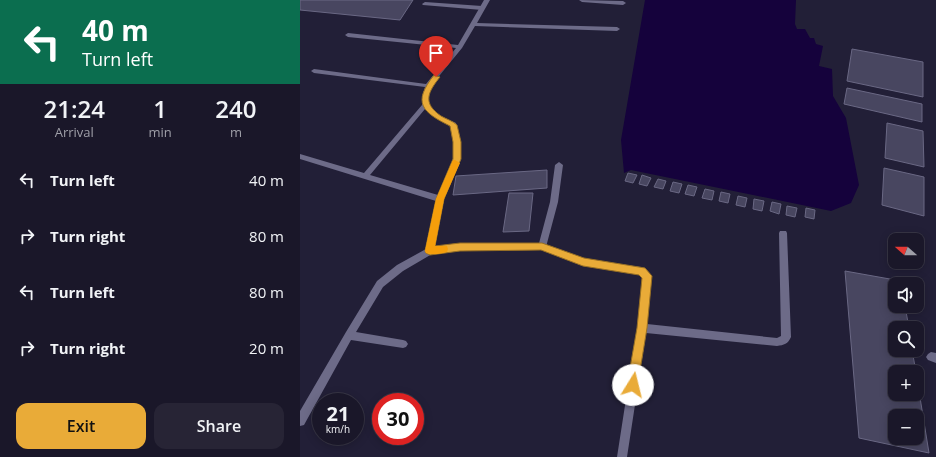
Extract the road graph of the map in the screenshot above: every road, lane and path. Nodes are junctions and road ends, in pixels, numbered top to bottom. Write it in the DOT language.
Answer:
graph roads {
  1 [pos="487,0"];
  2 [pos="582,0"];
  3 [pos="623,3"];
  4 [pos="425,4"];
  5 [pos="482,8"];
  6 [pos="473,24"];
  7 [pos="617,29"];
  8 [pos="348,35"];
  9 [pos="460,48"];
  10 [pos="314,71"];
  11 [pos="428,86"];
  12 [pos="426,105"];
  13 [pos="300,156"];
  14 [pos="559,165"];
  15 [pos="365,176"];
  16 [pos="440,199"];
  17 [pos="783,233"];
  18 [pos="542,246"];
  19 [pos="430,251"];
  20 [pos="642,328"];
  21 [pos="349,334"];
  22 [pos="403,344"];
  23 [pos="300,421"];
  24 [pos="622,457"];
  1 -- 5 [label="street"];
  2 -- 3 [label="street"];
  4 -- 5 [label="street"];
  5 -- 6 [label="street"];
  6 -- 7 [label="street"];
  6 -- 9 [label="street"];
  8 -- 9 [label="street"];
  9 -- 11 [label="street"];
  10 -- 11 [label="street"];
  11 -- 12 [label="street"];
  12 -- 15 [label="street"];
  12 -- 16 [label="street"];
  13 -- 15 [label="street"];
  14 -- 18 [label="street"];
  15 -- 16 [label="street"];
  16 -- 19 [label="street"];
  17 -- 20 [label="street"];
  18 -- 19 [label="street"];
  18 -- 20 [label="street"];
  19 -- 21 [label="street"];
  20 -- 24 [label="street"];
  21 -- 22 [label="street"];
  21 -- 23 [label="street"];
}
